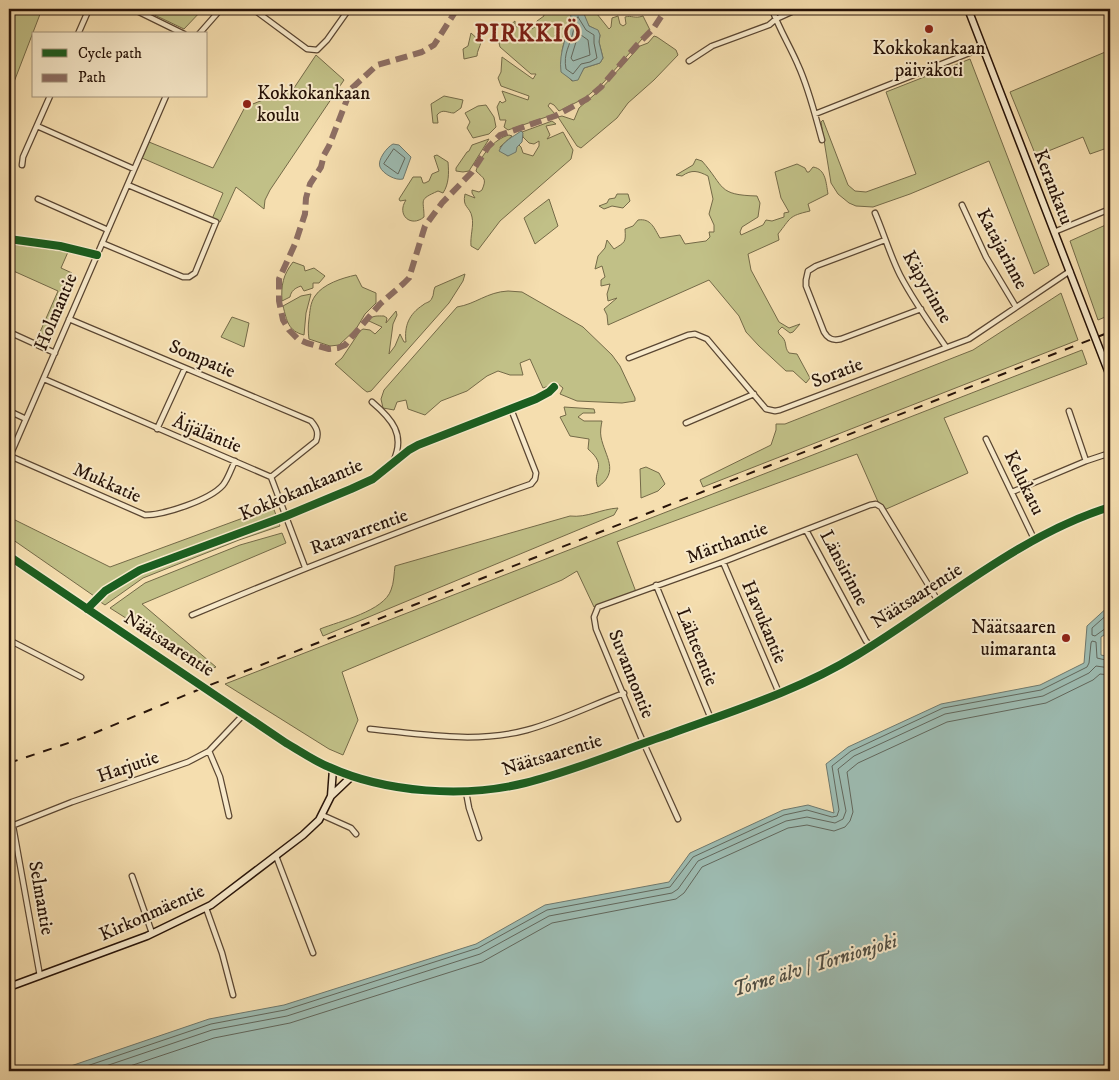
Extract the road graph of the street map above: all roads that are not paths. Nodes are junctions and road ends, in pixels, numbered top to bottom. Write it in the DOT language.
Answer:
graph roads {
  1 [pos="89,9"];
  2 [pos="132,9"];
  3 [pos="222,9"];
  4 [pos="253,9"];
  5 [pos="349,9"];
  6 [pos="772,9"];
  7 [pos="798,9"];
  8 [pos="968,9"];
  9 [pos="776,19"];
  10 [pos="79,32"];
  11 [pos="180,32"];
  12 [pos="201,32"];
  13 [pos="982,48"];
  14 [pos="689,61"];
  15 [pos="49,98"];
  16 [pos="165,98"];
  17 [pos="815,114"];
  18 [pos="36,126"];
  19 [pos="822,140"];
  20 [pos="22,165"];
  21 [pos="134,169"];
  22 [pos="128,185"];
  23 [pos="38,199"];
  24 [pos="962,205"];
  25 [pos="1110,209"];
  26 [pos="875,213"];
  27 [pos="108,230"];
  28 [pos="1054,232"];
  29 [pos="885,240"];
  30 [pos="102,243"];
  31 [pos="1070,270"];
  32 [pos="1016,307"];
  33 [pos="921,309"];
  34 [pos="69,319"];
  35 [pos="9,332"];
  36 [pos="946,348"];
  37 [pos="55,353"];
  38 [pos="629,358"];
  39 [pos="185,368"];
  40 [pos="1110,376"];
  41 [pos="44,379"];
  42 [pos="554,387"];
  43 [pos="754,394"];
  44 [pos="372,402"];
  45 [pos="511,409"];
  46 [pos="9,411"];
  47 [pos="1069,411"];
  48 [pos="26,419"];
  49 [pos="686,423"];
  50 [pos="157,429"];
  51 [pos="986,439"];
  52 [pos="1110,453"];
  53 [pos="9,457"];
  54 [pos="235,461"];
  55 [pos="1086,461"];
  56 [pos="392,463"];
  57 [pos="271,477"];
  58 [pos="1012,492"];
  59 [pos="1110,507"];
  60 [pos="286,516"];
  61 [pos="806,530"];
  62 [pos="1035,541"];
  63 [pos="9,556"];
  64 [pos="722,562"];
  65 [pos="305,567"];
  66 [pos="656,586"];
  67 [pos="938,601"];
  68 [pos="87,610"];
  69 [pos="192,615"];
  70 [pos="594,617"];
  71 [pos="9,640"];
  72 [pos="871,646"];
  73 [pos="81,677"];
  74 [pos="624,693"];
  75 [pos="779,693"];
  76 [pos="244,714"];
  77 [pos="711,719"];
  78 [pos="370,729"];
  79 [pos="644,743"];
  80 [pos="209,751"];
  81 [pos="333,769"];
  82 [pos="352,776"];
  83 [pos="466,792"];
  84 [pos="331,796"];
  85 [pos="322,815"];
  86 [pos="229,816"];
  87 [pos="678,819"];
  88 [pos="11,826"];
  89 [pos="356,834"];
  90 [pos="479,838"];
  91 [pos="276,856"];
  92 [pos="132,876"];
  93 [pos="206,908"];
  94 [pos="152,934"];
  95 [pos="313,953"];
  96 [pos="40,976"];
  97 [pos="9,987"];
  98 [pos="232,995"];
  1 -- 10 [label="street"];
  2 -- 11 [label="street"];
  3 -- 12 [label="street"];
  4 -- 5 [label="street"];
  6 -- 9 [label="street"];
  7 -- 9 [label="street"];
  8 -- 13 [label="street, Kerankatu"];
  9 -- 14 [label="street"];
  9 -- 17 [label="street"];
  13 -- 17 [label="street"];
  13 -- 28 [label="street, Kerankatu"];
  15 -- 18 [label="street"];
  16 -- 21 [label="street, Holmantie"];
  17 -- 19 [label="street"];
  18 -- 20 [label="street"];
  18 -- 21 [label="street"];
  21 -- 22 [label="street, Holmantie"];
  22 -- 27 [label="street, Holmantie"];
  22 -- 30 [label="street"];
  23 -- 27 [label="street"];
  24 -- 32 [label="street, Katajarinne"];
  25 -- 28 [label="street"];
  26 -- 29 [label="street, Käpyrinne"];
  27 -- 30 [label="street, Holmantie"];
  28 -- 31 [label="street, Kerankatu"];
  29 -- 33 [label="street, Käpyrinne"];
  29 -- 33 [label="street, Käpyrinne"];
  30 -- 34 [label="street, Holmantie"];
  31 -- 32 [label="street, Soratie"];
  31 -- 40 [label="street, Kerankatu"];
  32 -- 36 [label="street, Soratie"];
  33 -- 36 [label="street, Käpyrinne"];
  34 -- 37 [label="street, Holmantie"];
  34 -- 39 [label="street, Sompatie"];
  35 -- 37 [label="street"];
  36 -- 43 [label="street, Soratie"];
  37 -- 41 [label="street, Holmantie"];
  38 -- 43 [label="street, Soratie"];
  39 -- 50 [label="street"];
  39 -- 57 [label="street, Sompatie"];
  41 -- 48 [label="street, Holmantie"];
  41 -- 50 [label="street, Äijäläntie"];
  42 -- 45 [label="street, Kokkokankaantie"];
  43 -- 49 [label="street"];
  44 -- 56 [label="street"];
  45 -- 56 [label="street, Kokkokankaantie"];
  45 -- 65 [label="street, Ratavarrentie"];
  46 -- 48 [label="street"];
  47 -- 55 [label="street"];
  48 -- 53 [label="street, Holmantie"];
  50 -- 54 [label="street, Äijäläntie"];
  51 -- 58 [label="street, Kelukatu"];
  52 -- 55 [label="street"];
  53 -- 54 [label="street, Mukkatie"];
  54 -- 57 [label="street, Äijäläntie"];
  55 -- 58 [label="street"];
  56 -- 60 [label="street, Kokkokankaantie"];
  57 -- 60 [label="street"];
  58 -- 62 [label="street, Kelukatu"];
  59 -- 62 [label="street, Näätsaarentie"];
  60 -- 65 [label="street"];
  60 -- 68 [label="street, Kokkokankaantie"];
  61 -- 64 [label="street, Märthantie"];
  61 -- 67 [label="street, Märthantie"];
  61 -- 72 [label="street, Länsirinne"];
  62 -- 67 [label="street, Näätsaarentie"];
  63 -- 68 [label="street, Näätsaarentie"];
  64 -- 66 [label="street, Märthantie"];
  64 -- 75 [label="street, Havukantie"];
  65 -- 69 [label="street, Ratavarrentie"];
  66 -- 70 [label="street, Märthantie"];
  66 -- 77 [label="street, Lähteentie"];
  67 -- 72 [label="street, Näätsaarentie"];
  68 -- 76 [label="street, Näätsaarentie"];
  70 -- 74 [label="street, Suvannontie"];
  71 -- 73 [label="street"];
  72 -- 75 [label="street, Näätsaarentie"];
  74 -- 78 [label="street"];
  74 -- 79 [label="street, Suvannontie"];
  75 -- 77 [label="street, Näätsaarentie"];
  76 -- 80 [label="street, Harjutie"];
  76 -- 81 [label="street, Näätsaarentie"];
  77 -- 79 [label="street, Näätsaarentie"];
  79 -- 83 [label="street, Näätsaarentie"];
  79 -- 87 [label="street, Suvannontie"];
  80 -- 86 [label="street"];
  80 -- 88 [label="street, Harjutie"];
  81 -- 82 [label="street, Näätsaarentie"];
  81 -- 84 [label="street, Kirkonmäentie"];
  82 -- 83 [label="street, Näätsaarentie"];
  82 -- 84 [label="street, Kirkonmäentie"];
  83 -- 90 [label="street"];
  84 -- 85 [label="street, Kirkonmäentie"];
  85 -- 89 [label="street"];
  85 -- 91 [label="street, Kirkonmäentie"];
  88 -- 96 [label="street, Selmantie"];
  91 -- 93 [label="street, Kirkonmäentie"];
  91 -- 95 [label="street"];
  92 -- 94 [label="street"];
  93 -- 94 [label="street, Kirkonmäentie"];
  93 -- 98 [label="street"];
  94 -- 96 [label="street, Kirkonmäentie"];
  96 -- 97 [label="street, Kirkonmäentie"];
}
